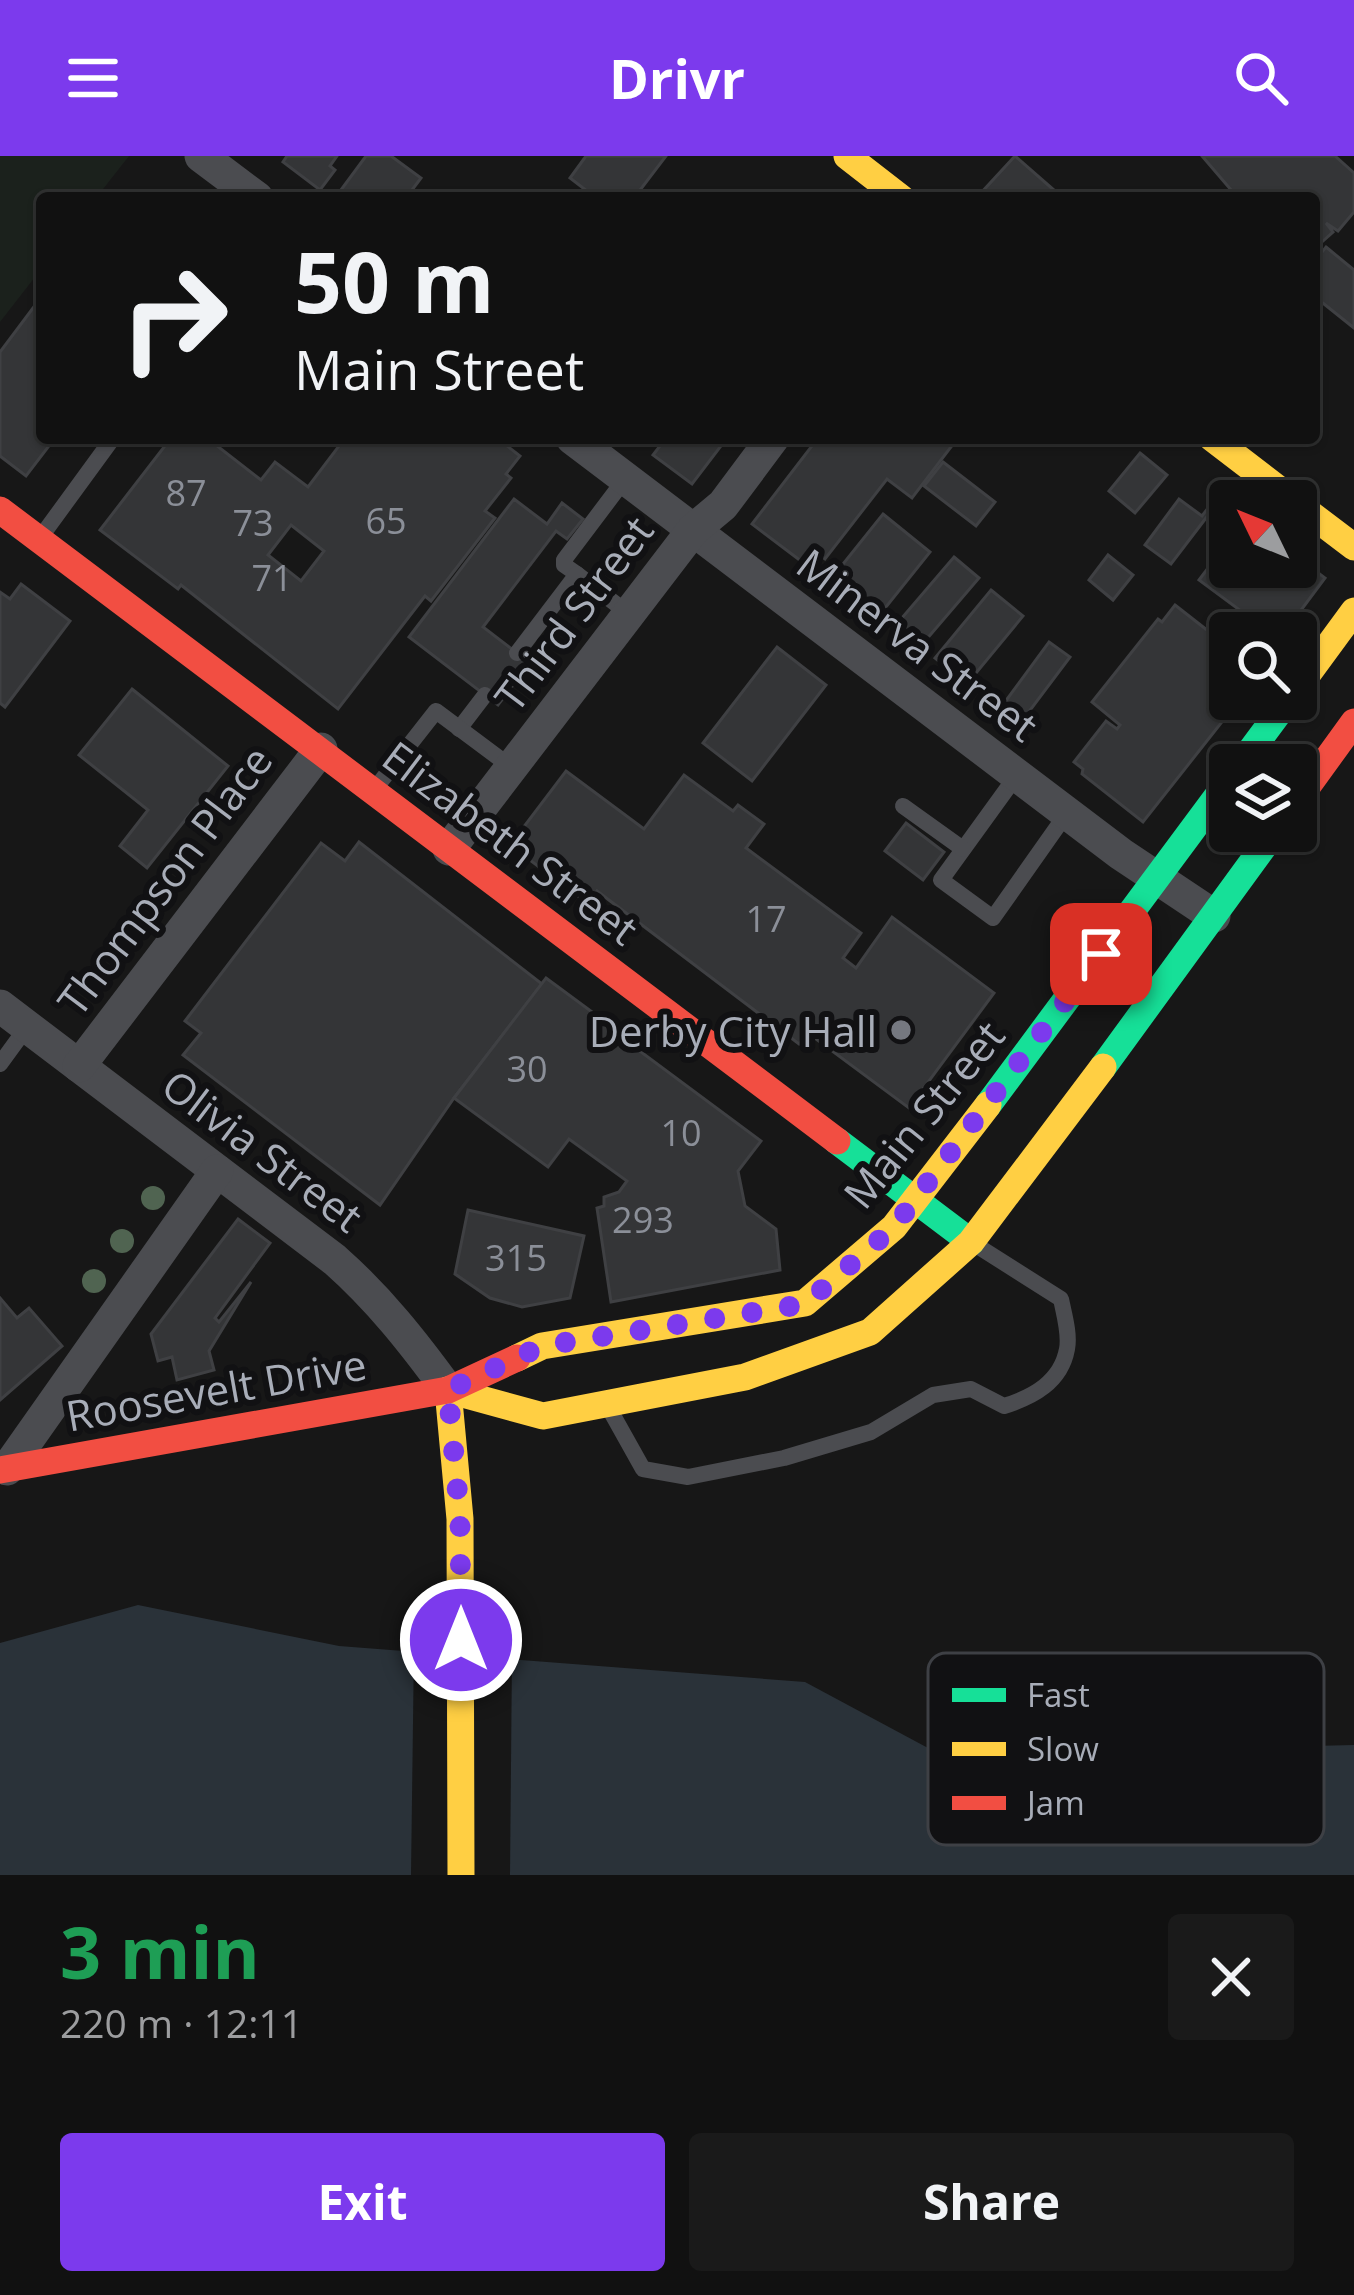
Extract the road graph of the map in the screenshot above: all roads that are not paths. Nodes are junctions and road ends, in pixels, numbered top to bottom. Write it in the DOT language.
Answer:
graph roads {
  1 [pos="201,156"];
  2 [pos="847,156"];
  3 [pos="249,192"];
  4 [pos="893,192"];
  5 [pos="109,444"];
  6 [pos="580,444"];
  7 [pos="769,444"];
  8 [pos="1220,444"];
  9 [pos="625,479"];
  10 [pos="1266,480"];
  11 [pos="0,509"];
  12 [pos="1317,519"];
  13 [pos="693,530"];
  14 [pos="40,539"];
  15 [pos="1354,547"];
  16 [pos="577,574"];
  17 [pos="1354,611"];
  18 [pos="628,614"];
  19 [pos="517,653"];
  20 [pos="1317,661"];
  21 [pos="485,695"];
  22 [pos="1354,722"];
  23 [pos="459,728"];
  24 [pos="320,749"];
  25 [pos="511,767"];
  26 [pos="1317,773"];
  27 [pos="1017,775"];
  28 [pos="374,790"];
  29 [pos="903,806"];
  30 [pos="1209,807"];
  31 [pos="1067,813"];
  32 [pos="449,849"];
  33 [pos="963,849"];
  34 [pos="1260,852"];
  35 [pos="1157,878"];
  36 [pos="1214,916"];
  37 [pos="0,1006"];
  38 [pos="27,1027"];
  39 [pos="0,1064"];
  40 [pos="79,1066"];
  41 [pos="217,1171"];
  42 [pos="914,1202"];
  43 [pos="970,1242"];
  44 [pos="448,1390"];
  45 [pos="607,1404"];
  46 [pos="4,1470"];
  47 [pos="461,1875"];
  1 -- 3 [label="street"];
  2 -- 4 [label="main road"];
  5 -- 14 [label="lane"];
  6 -- 9 [label="street, Minerva Street"];
  7 -- 13 [label="street, Third Street"];
  8 -- 10 [label="main road"];
  9 -- 13 [label="street, Minerva Street"];
  9 -- 16 [label="lane"];
  11 -- 14 [label="main road, Elizabeth Street"];
  12 -- 15 [label="main road"];
  13 -- 18 [label="street, Third Street"];
  13 -- 27 [label="street, Minerva Street"];
  14 -- 24 [label="main road, Elizabeth Street"];
  16 -- 18 [label="lane"];
  16 -- 19 [label="lane"];
  17 -- 20 [label="main road"];
  18 -- 25 [label="street, Third Street"];
  21 -- 23 [label="lane"];
  22 -- 26 [label="main road"];
  23 -- 25 [label="lane"];
  23 -- 28 [label="lane"];
  24 -- 28 [label="main road, Elizabeth Street"];
  24 -- 40 [label="street, Thompson Place"];
  25 -- 32 [label="street, Third Street"];
  27 -- 31 [label="street, Minerva Street"];
  27 -- 33 [label="lane"];
  28 -- 32 [label="main road, Elizabeth Street"];
  29 -- 33 [label="lane"];
  30 -- 35 [label="main road, Main Street"];
  31 -- 33 [label="lane"];
  31 -- 35 [label="street, Minerva Street"];
  32 -- 42 [label="main road, Elizabeth Street"];
  34 -- 36 [label="main road"];
  35 -- 36 [label="street, Minerva Street"];
  35 -- 42 [label="main road, Main Street"];
  36 -- 43 [label="main road"];
  37 -- 38 [label="street, Olivia Street"];
  38 -- 39 [label="lane"];
  38 -- 40 [label="street, Olivia Street"];
  40 -- 41 [label="street, Olivia Street"];
  41 -- 44 [label="street, Olivia Street"];
  41 -- 46 [label="street"];
  42 -- 43 [label="main road, Elizabeth Street"];
  42 -- 44 [label="main road, Main Street"];
  43 -- 45 [label="main road"];
  43 -- 45 [label="lane"];
  44 -- 45 [label="main road"];
  44 -- 46 [label="main road, Roosevelt Drive"];
  44 -- 47 [label="main road"];
}
